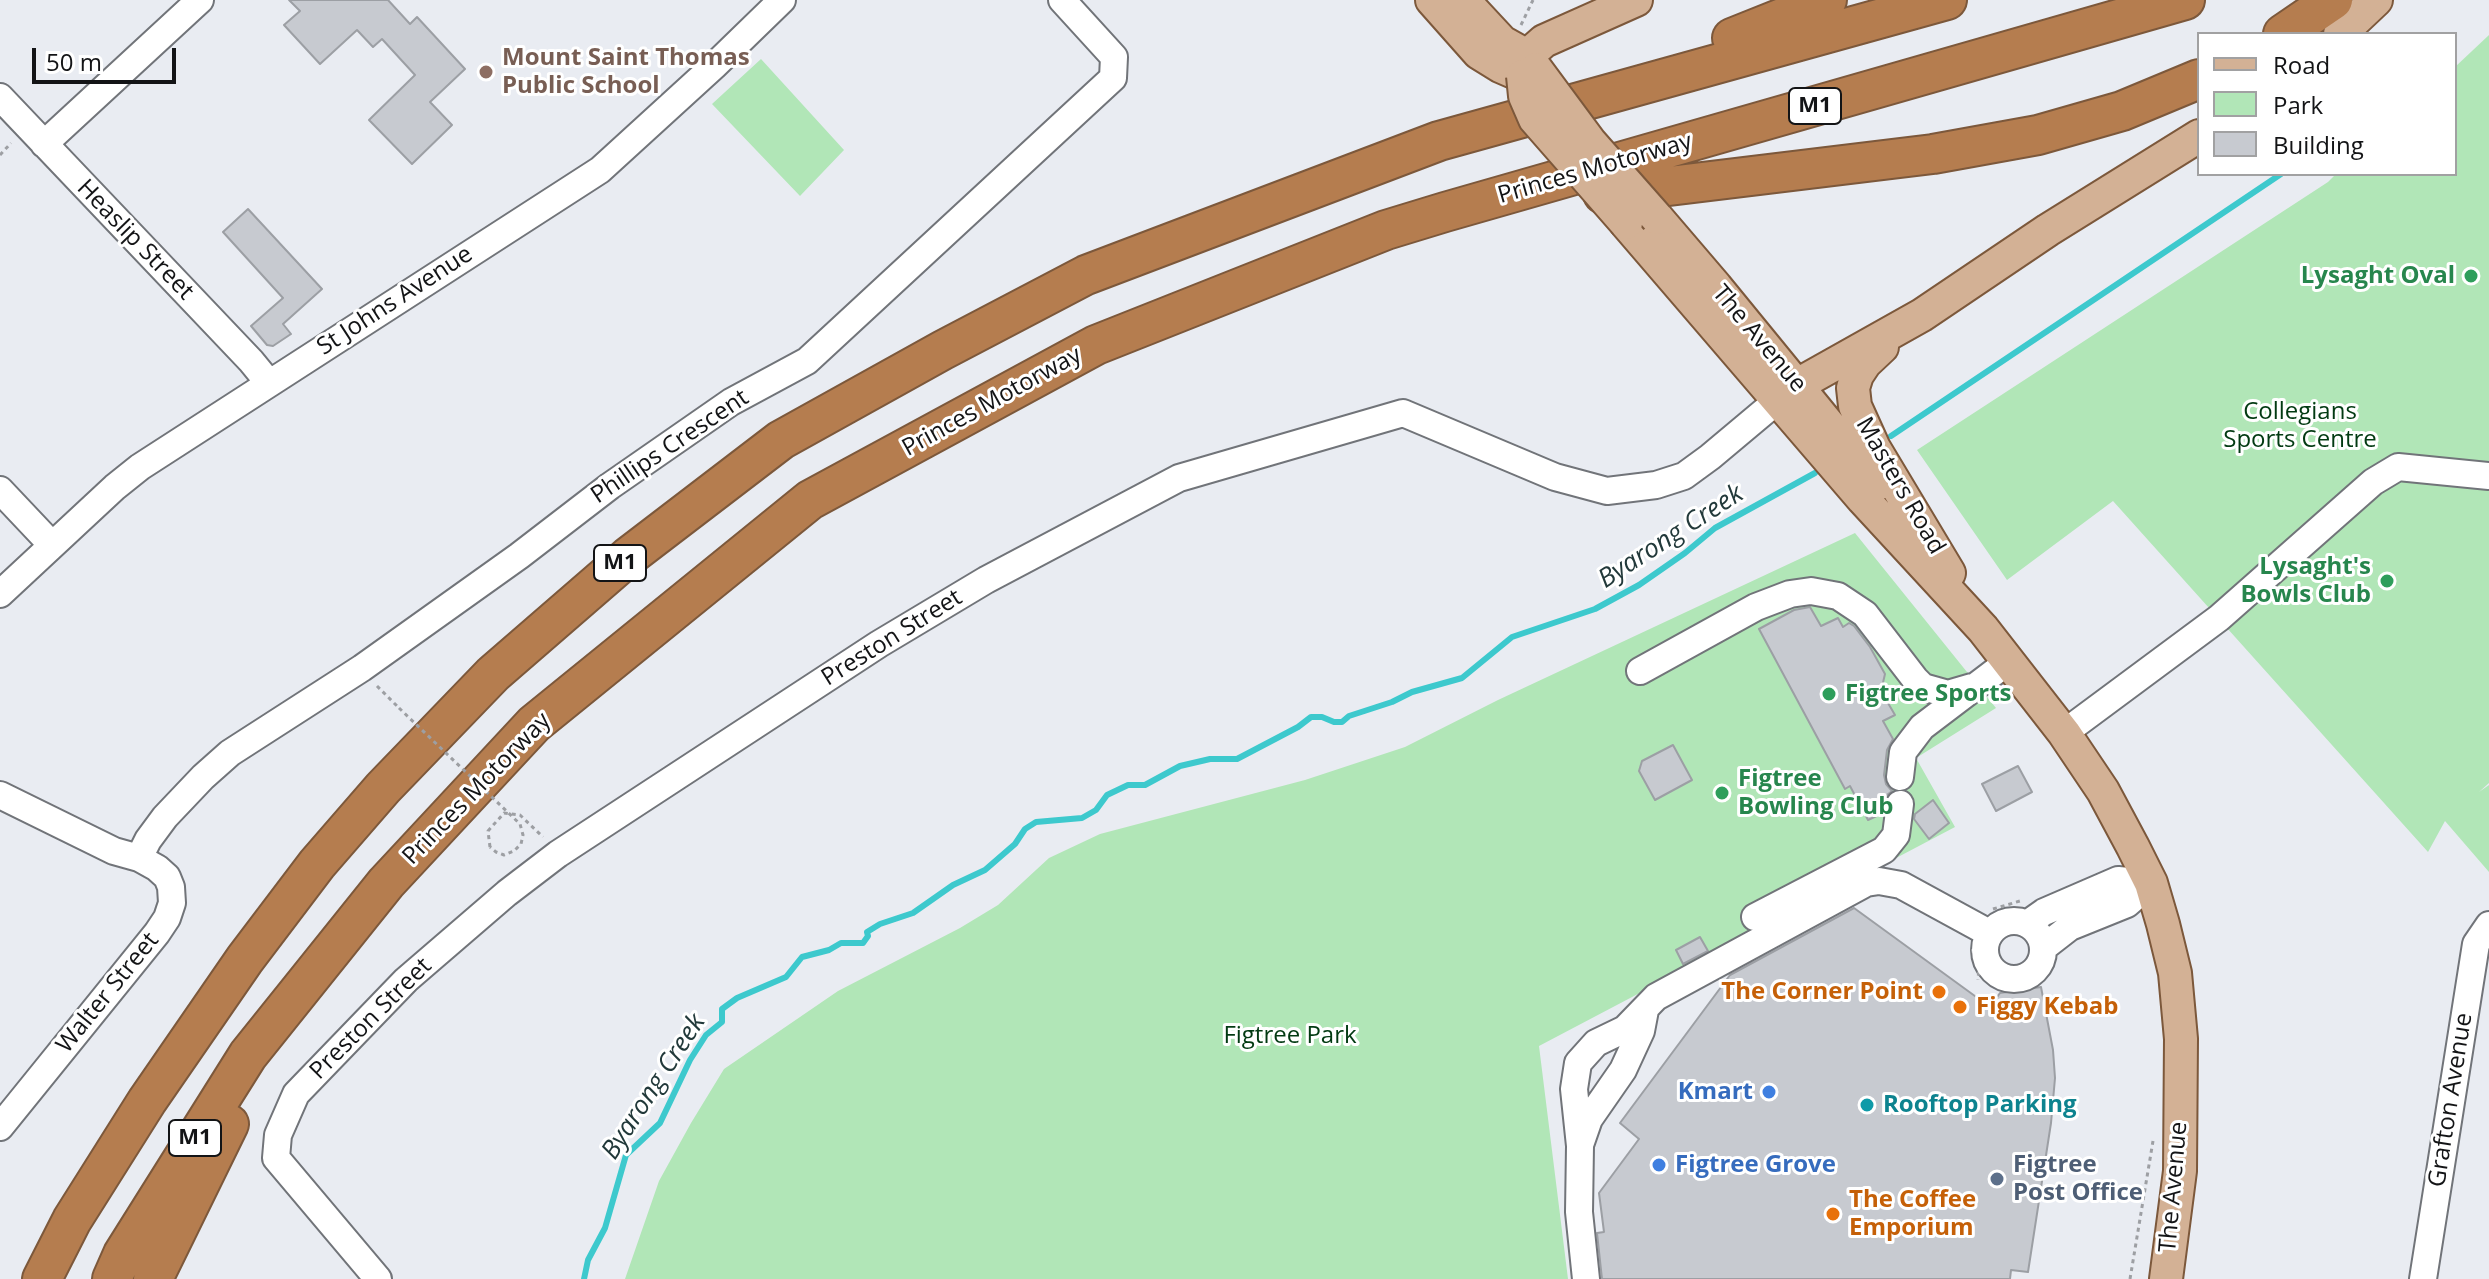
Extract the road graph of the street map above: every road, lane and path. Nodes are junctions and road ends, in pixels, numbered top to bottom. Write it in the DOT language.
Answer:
graph roads {
  1 [pos="200,0"];
  2 [pos="782,0"];
  3 [pos="1062,0"];
  4 [pos="1432,0"];
  5 [pos="1463,0"];
  6 [pos="1533,0"];
  7 [pos="1636,0"];
  8 [pos="1827,0"];
  9 [pos="1947,0"];
  10 [pos="2185,0"];
  11 [pos="2333,0"];
  12 [pos="2376,0"];
  13 [pos="2286,32"];
  14 [pos="2342,32"];
  15 [pos="1525,63"];
  16 [pos="2197,80"];
  17 [pos="0,97"];
  18 [pos="2197,137"];
  19 [pos="1439,141"];
  20 [pos="44,144"];
  21 [pos="1445,212"];
  22 [pos="1922,315"];
  23 [pos="269,383"];
  24 [pos="1787,393"];
  25 [pos="2489,476"];
  26 [pos="0,490"];
  27 [pos="52,545"];
  28 [pos="0,594"];
  29 [pos="1983,629"];
  30 [pos="2009,661"];
  31 [pos="362,668"];
  32 [pos="1640,671"];
  33 [pos="1972,687"];
  34 [pos="2064,733"];
  35 [pos="1900,777"];
  36 [pos="0,795"];
  37 [pos="1900,804"];
  38 [pos="558,854"];
  39 [pos="139,858"];
  40 [pos="2151,883"];
  41 [pos="1755,917"];
  42 [pos="2027,924"];
  43 [pos="2489,925"];
  44 [pos="1989,933"];
  45 [pos="2043,948"];
  46 [pos="290,1004"];
  47 [pos="1647,1005"];
  48 [pos="2181,1095"];
  49 [pos="0,1127"];
  50 [pos="2155,1129"];
  51 [pos="1580,1146"];
  52 [pos="42,1279"];
  53 [pos="112,1279"];
  54 [pos="153,1279"];
  55 [pos="378,1279"];
  56 [pos="1586,1279"];
  57 [pos="2130,1279"];
  58 [pos="2145,1279"];
  59 [pos="2166,1279"];
  60 [pos="2423,1279"];
  1 -- 20 [label="street"];
  2 -- 23 [label="street, St Johns Avenue"];
  3 -- 31 [label="street, Phillips Crescent"];
  4 -- 15 [label="main road"];
  5 -- 15 [label="main road"];
  6 -- 15 [label="path"];
  7 -- 15 [label="main road"];
  8 -- 19 [label="highway"];
  9 -- 19 [label="highway, M1"];
  10 -- 21 [label="highway, Princes Motorway / M1"];
  11 -- 13 [label="highway"];
  12 -- 14 [label="main road"];
  15 -- 24 [label="main road, The Avenue, bridge"];
  16 -- 21 [label="highway"];
  17 -- 20 [label="street, Heaslip Street"];
  18 -- 22 [label="main road, Masters Road"];
  19 -- 52 [label="highway, M1"];
  20 -- 23 [label="street, Heaslip Street"];
  21 -- 46 [label="highway, Princes Motorway / M1"];
  22 -- 24 [label="main road, Masters Road"];
  22 -- 29 [label="main road, Masters Road"];
  23 -- 27 [label="street, St Johns Avenue"];
  24 -- 29 [label="main road, The Avenue"];
  24 -- 38 [label="street, Preston Street"];
  25 -- 34 [label="street"];
  26 -- 27 [label="street"];
  27 -- 28 [label="street, St Johns Avenue"];
  29 -- 30 [label="main road, The Avenue"];
  30 -- 33 [label="street"];
  30 -- 34 [label="main road, The Avenue"];
  31 -- 38 [label="path, bridge"];
  31 -- 39 [label="street, Phillips Crescent"];
  32 -- 33 [label="street"];
  33 -- 35 [label="street"];
  34 -- 40 [label="main road, The Avenue"];
  36 -- 39 [label="street"];
  37 -- 41 [label="street"];
  38 -- 55 [label="street, Preston Street"];
  39 -- 49 [label="street, Walter Street"];
  40 -- 42 [label="street"];
  40 -- 45 [label="street"];
  40 -- 48 [label="main road, The Avenue"];
  42 -- 44 [label="street"];
  42 -- 45 [label="street"];
  43 -- 60 [label="street, Grafton Avenue"];
  44 -- 45 [label="street"];
  44 -- 47 [label="street"];
  46 -- 53 [label="highway, Princes Motorway / M1"];
  46 -- 54 [label="highway"];
  47 -- 51 [label="street"];
  47 -- 51 [label="street"];
  48 -- 58 [label="main road, The Avenue"];
  48 -- 59 [label="main road, The Avenue"];
  50 -- 57 [label="path"];
  51 -- 56 [label="street"];
}
